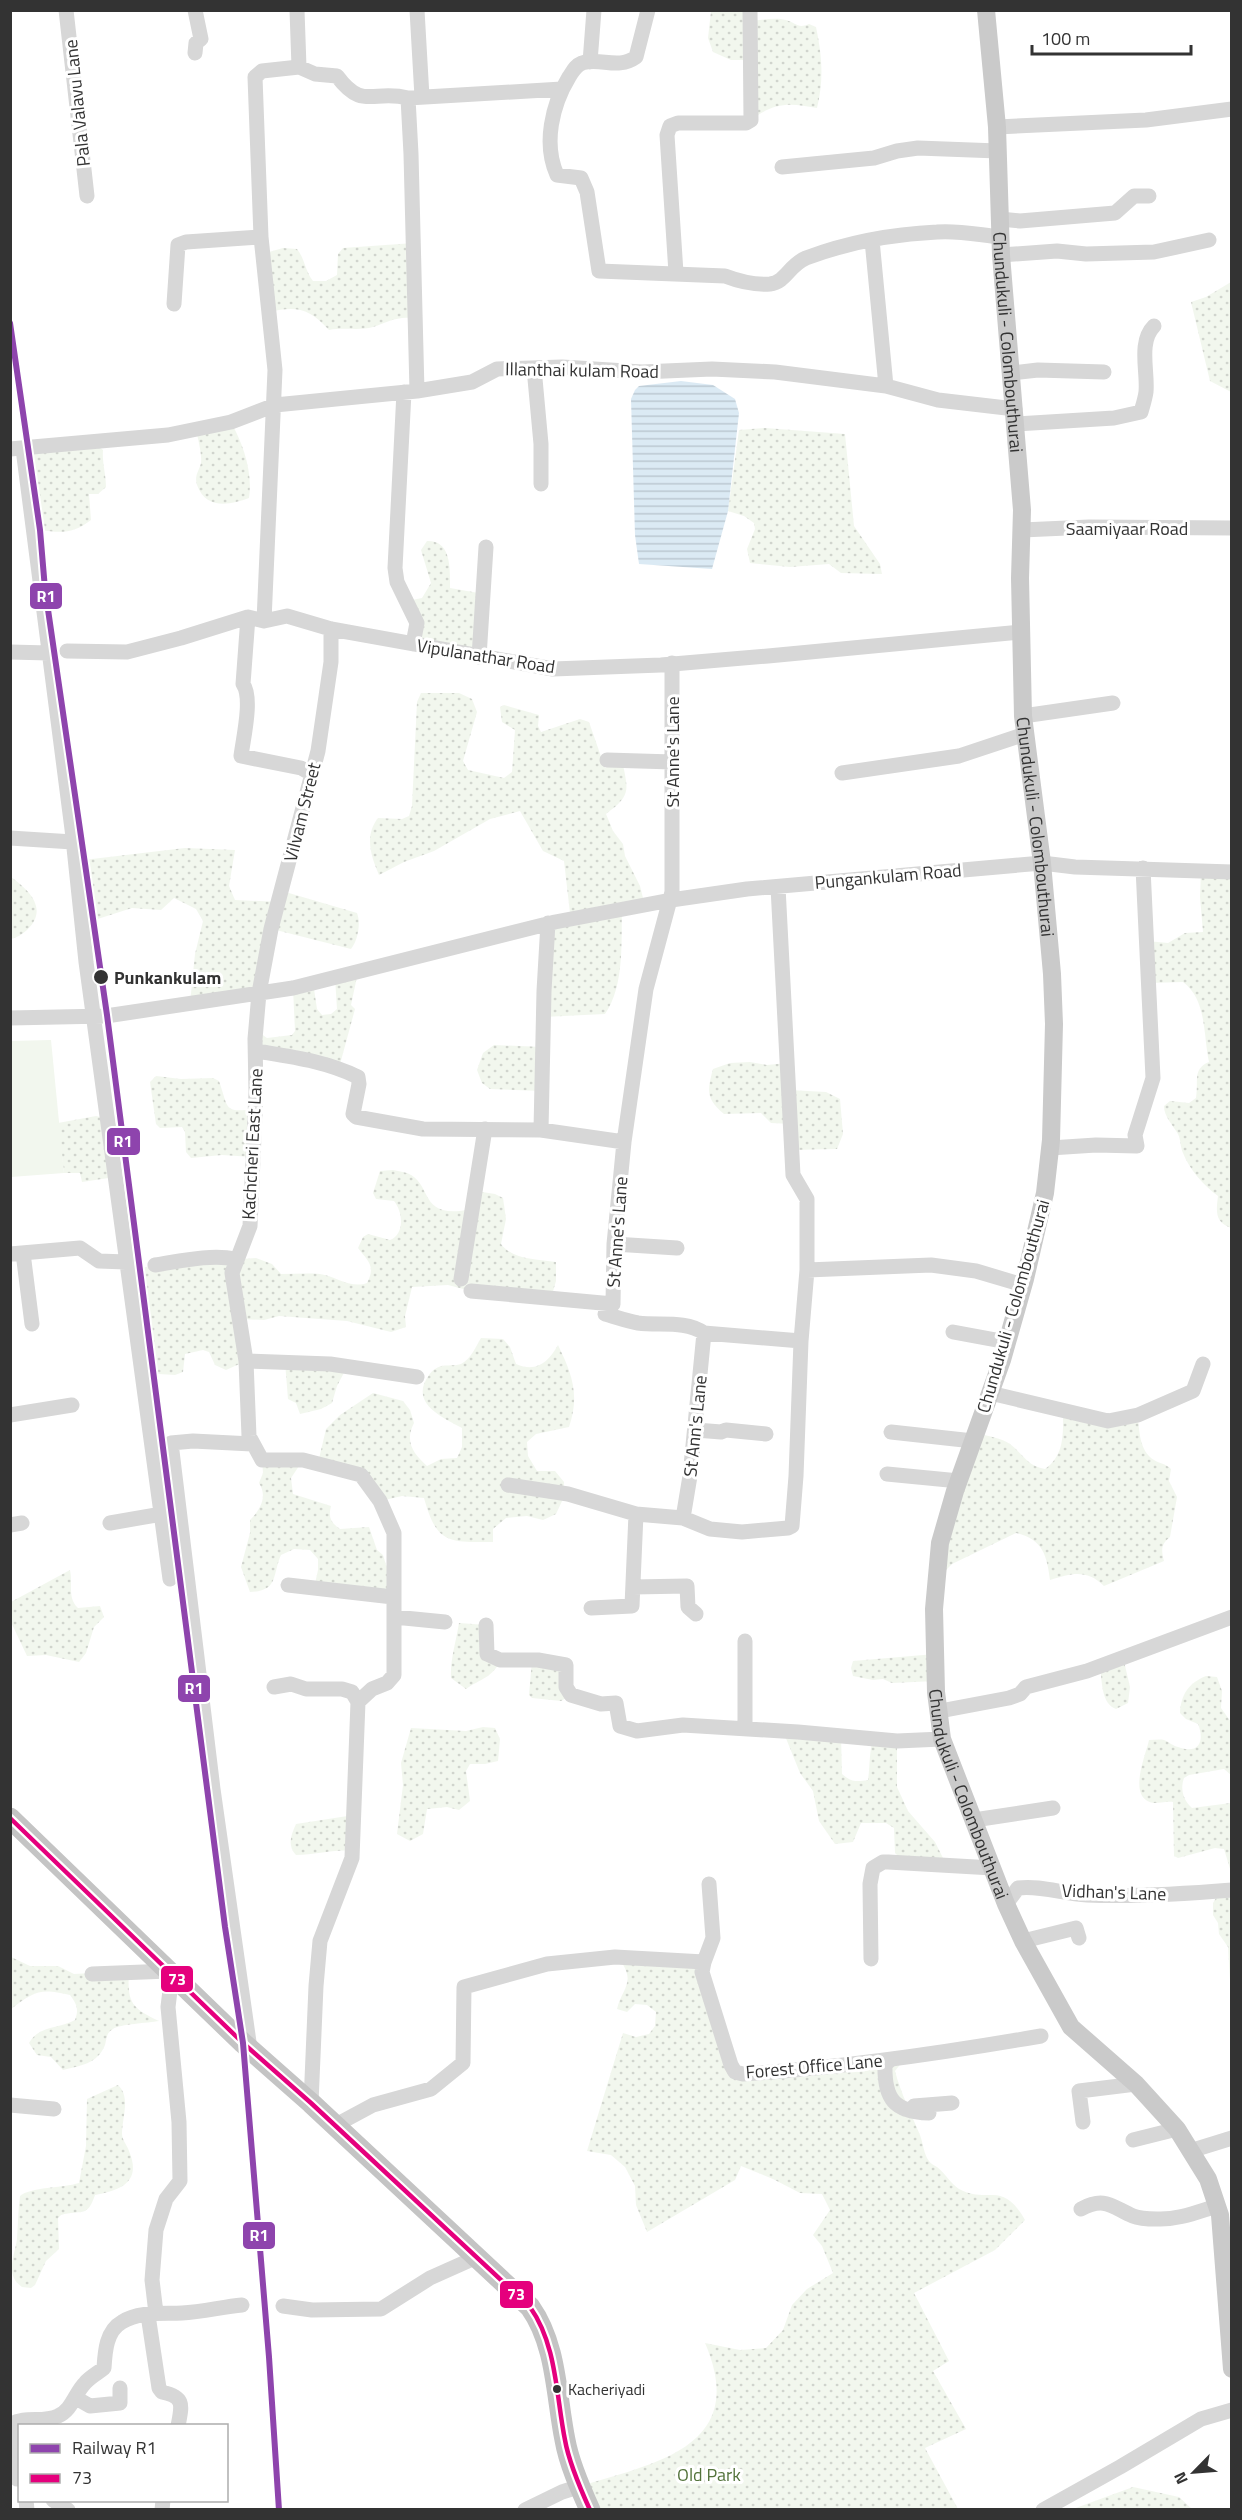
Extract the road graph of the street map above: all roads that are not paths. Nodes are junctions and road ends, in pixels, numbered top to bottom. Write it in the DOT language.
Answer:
graph roads {
  1 [pos="66,10"];
  2 [pos="195,10"];
  3 [pos="297,10"];
  4 [pos="417,10"];
  5 [pos="594,10"];
  6 [pos="648,10"];
  7 [pos="750,10"];
  8 [pos="986,10"];
  9 [pos="195,53"];
  10 [pos="590,62"];
  11 [pos="299,67"];
  12 [pos="562,89"];
  13 [pos="415,97"];
  14 [pos="1232,109"];
  15 [pos="997,127"];
  16 [pos="998,151"];
  17 [pos="782,167"];
  18 [pos="87,196"];
  19 [pos="1149,196"];
  20 [pos="261,237"];
  21 [pos="1001,237"];
  22 [pos="872,240"];
  23 [pos="1209,240"];
  24 [pos="676,273"];
  25 [pos="174,304"];
  26 [pos="1154,326"];
  27 [pos="534,368"];
  28 [pos="1104,372"];
  29 [pos="1012,373"];
  30 [pos="886,386"];
  31 [pos="410,391"];
  32 [pos="275,405"];
  33 [pos="1016,416"];
  34 [pos="17,449"];
  35 [pos="541,484"];
  36 [pos="1232,528"];
  37 [pos="1022,530"];
  38 [pos="486,547"];
  39 [pos="248,617"];
  40 [pos="264,621"];
  41 [pos="331,628"];
  42 [pos="1020,632"];
  43 [pos="413,644"];
  44 [pos="67,651"];
  45 [pos="10,652"];
  46 [pos="49,653"];
  47 [pos="480,657"];
  48 [pos="672,663"];
  49 [pos="1113,703"];
  50 [pos="1024,725"];
  51 [pos="607,760"];
  52 [pos="673,762"];
  53 [pos="842,773"];
  54 [pos="312,774"];
  55 [pos="10,838"];
  56 [pos="74,842"];
  57 [pos="1042,863"];
  58 [pos="1143,868"];
  59 [pos="1232,872"];
  60 [pos="778,886"];
  61 [pos="671,900"];
  62 [pos="548,923"];
  63 [pos="259,993"];
  64 [pos="95,1016"];
  65 [pos="10,1018"];
  66 [pos="256,1051"];
  67 [pos="485,1129"];
  68 [pos="541,1130"];
  69 [pos="624,1142"];
  70 [pos="1050,1148"];
  71 [pos="614,1244"];
  72 [pos="677,1248"];
  73 [pos="17,1253"];
  74 [pos="236,1259"];
  75 [pos="126,1262"];
  76 [pos="155,1265"];
  77 [pos="807,1270"];
  78 [pos="461,1279"];
  79 [pos="1023,1285"];
  80 [pos="471,1291"];
  81 [pos="613,1304"];
  82 [pos="32,1324"];
  83 [pos="953,1332"];
  84 [pos="704,1333"];
  85 [pos="801,1341"];
  86 [pos="1007,1342"];
  87 [pos="246,1361"];
  88 [pos="1203,1364"];
  89 [pos="417,1377"];
  90 [pos="990,1393"];
  91 [pos="72,1406"];
  92 [pos="10,1415"];
  93 [pos="696,1430"];
  94 [pos="891,1432"];
  95 [pos="766,1434"];
  96 [pos="973,1441"];
  97 [pos="252,1444"];
  98 [pos="887,1474"];
  99 [pos="959,1481"];
  100 [pos="508,1485"];
  101 [pos="162,1514"];
  102 [pos="636,1514"];
  103 [pos="683,1518"];
  104 [pos="110,1523"];
  105 [pos="171,1579"];
  106 [pos="288,1585"];
  107 [pos="633,1587"];
  108 [pos="393,1597"];
  109 [pos="591,1608"];
  110 [pos="696,1614"];
  111 [pos="394,1617"];
  112 [pos="1232,1617"];
  113 [pos="445,1622"];
  114 [pos="486,1624"];
  115 [pos="745,1641"];
  116 [pos="274,1687"];
  117 [pos="358,1702"];
  118 [pos="940,1711"];
  119 [pos="745,1728"];
  120 [pos="942,1739"];
  121 [pos="1053,1808"];
  122 [pos="10,1818"];
  123 [pos="974,1820"];
  124 [pos="993,1868"];
  125 [pos="709,1884"];
  126 [pos="1232,1890"];
  127 [pos="1006,1904"];
  128 [pos="1079,1938"];
  129 [pos="1023,1941"];
  130 [pos="872,1959"];
  131 [pos="704,1962"];
  132 [pos="170,1973"];
  133 [pos="92,1974"];
  134 [pos="1041,2036"];
  135 [pos="250,2049"];
  136 [pos="892,2059"];
  137 [pos="1136,2084"];
  138 [pos="311,2103"];
  139 [pos="952,2103"];
  140 [pos="10,2105"];
  141 [pos="54,2109"];
  142 [pos="902,2110"];
  143 [pos="928,2113"];
  144 [pos="1083,2122"];
  145 [pos="334,2126"];
  146 [pos="1178,2129"];
  147 [pos="1232,2138"];
  148 [pos="1133,2140"];
  149 [pos="1190,2151"];
  150 [pos="1217,2206"];
  151 [pos="1081,2209"];
  152 [pos="477,2257"];
  153 [pos="242,2305"];
  154 [pos="283,2306"];
  155 [pos="152,2314"];
  156 [pos="1232,2369"];
  157 [pos="120,2388"];
  158 [pos="76,2398"];
  159 [pos="1232,2410"];
  160 [pos="11,2424"];
  161 [pos="178,2424"];
  162 [pos="16,2478"];
  163 [pos="580,2486"];
  164 [pos="525,2510"];
  165 [pos="590,2510"];
  166 [pos="1043,2510"];
  1 -- 18 [label="street, Pala Valavu Lane"];
  2 -- 9 [label="street"];
  3 -- 11 [label="street"];
  4 -- 13 [label="street"];
  5 -- 10 [label="street"];
  6 -- 10 [label="street"];
  7 -- 24 [label="street"];
  8 -- 15 [label="main road, Chundukuli - Colombouthurai"];
  10 -- 12 [label="street"];
  11 -- 13 [label="street"];
  11 -- 20 [label="street"];
  12 -- 13 [label="street"];
  12 -- 24 [label="street"];
  13 -- 31 [label="street"];
  14 -- 15 [label="street"];
  15 -- 16 [label="main road, Chundukuli - Colombouthurai"];
  16 -- 17 [label="street"];
  16 -- 21 [label="main road, Chundukuli - Colombouthurai"];
  19 -- 21 [label="street"];
  20 -- 25 [label="street"];
  20 -- 32 [label="street"];
  21 -- 22 [label="street"];
  21 -- 23 [label="street"];
  21 -- 29 [label="main road, Chundukuli - Colombouthurai"];
  22 -- 24 [label="street"];
  22 -- 30 [label="street"];
  26 -- 33 [label="street, Illanthai kulam Road"];
  27 -- 30 [label="street, Illanthai kulam Road"];
  27 -- 31 [label="street, Illanthai kulam Road"];
  27 -- 35 [label="street"];
  28 -- 29 [label="street"];
  29 -- 33 [label="main road, Chundukuli - Colombouthurai"];
  30 -- 33 [label="street, Illanthai kulam Road"];
  31 -- 32 [label="street, Illanthai kulam Road"];
  31 -- 43 [label="street"];
  32 -- 34 [label="street, Illanthai kulam Road"];
  32 -- 40 [label="street"];
  33 -- 37 [label="main road, Chundukuli - Colombouthurai"];
  34 -- 46 [label="street"];
  36 -- 37 [label="street, Saamiyaar Road"];
  37 -- 42 [label="main road, Chundukuli - Colombouthurai"];
  38 -- 47 [label="street"];
  39 -- 40 [label="street, Vipulanathar Road"];
  39 -- 44 [label="street"];
  39 -- 54 [label="street"];
  40 -- 41 [label="street, Vipulanathar Road"];
  41 -- 43 [label="street, Vipulanathar Road"];
  41 -- 54 [label="street, Vilvam Street"];
  42 -- 48 [label="street, Vipulanathar Road"];
  42 -- 50 [label="main road, Chundukuli - Colombouthurai"];
  43 -- 47 [label="street, Vipulanathar Road"];
  45 -- 46 [label="street"];
  46 -- 56 [label="street"];
  47 -- 48 [label="street, Vipulanathar Road"];
  48 -- 52 [label="street, St Anne's Lane"];
  49 -- 50 [label="street"];
  50 -- 53 [label="street"];
  50 -- 57 [label="main road, Chundukuli - Colombouthurai"];
  51 -- 52 [label="street"];
  52 -- 61 [label="street, St Anne's Lane"];
  54 -- 63 [label="street, Vilvam Street"];
  55 -- 56 [label="street"];
  56 -- 64 [label="street"];
  57 -- 58 [label="street, Pungankulam Road"];
  57 -- 60 [label="street, Pungankulam Road"];
  57 -- 70 [label="main road, Chundukuli - Colombouthurai"];
  58 -- 59 [label="street, Pungankulam Road"];
  58 -- 70 [label="street"];
  60 -- 61 [label="street, Pungankulam Road"];
  60 -- 77 [label="street"];
  61 -- 62 [label="street, Pungankulam Road"];
  61 -- 69 [label="street, St Anne's Lane"];
  62 -- 63 [label="street, Pungankulam Road"];
  62 -- 68 [label="street"];
  63 -- 64 [label="street"];
  63 -- 66 [label="street, Kachcheri East Lane"];
  64 -- 65 [label="street"];
  64 -- 75 [label="street"];
  66 -- 67 [label="street"];
  66 -- 74 [label="street, Kachcheri East Lane"];
  67 -- 68 [label="street"];
  67 -- 78 [label="street"];
  68 -- 69 [label="street"];
  69 -- 71 [label="street, St Anne's Lane"];
  70 -- 79 [label="main road, Chundukuli - Colombouthurai"];
  71 -- 72 [label="street"];
  71 -- 81 [label="street, St Anne's Lane"];
  73 -- 75 [label="street"];
  73 -- 82 [label="street"];
  74 -- 76 [label="street"];
  74 -- 87 [label="street, Kachcheri East Lane"];
  75 -- 101 [label="street"];
  77 -- 79 [label="street"];
  77 -- 85 [label="street"];
  79 -- 86 [label="main road, Chundukuli - Colombouthurai"];
  80 -- 81 [label="street"];
  81 -- 84 [label="street, St Anne's Lane"];
  83 -- 86 [label="street"];
  84 -- 85 [label="street, St Anne's Lane"];
  84 -- 93 [label="street, St Ann's Lane"];
  85 -- 103 [label="street"];
  86 -- 90 [label="main road, Chundukuli - Colombouthurai"];
  87 -- 89 [label="street"];
  87 -- 97 [label="street, Kachcheri East Lane"];
  88 -- 90 [label="street"];
  90 -- 96 [label="main road, Chundukuli - Colombouthurai"];
  91 -- 92 [label="street"];
  93 -- 95 [label="street"];
  93 -- 103 [label="street, St Ann's Lane"];
  94 -- 96 [label="street"];
  96 -- 99 [label="main road, Chundukuli - Colombouthurai"];
  97 -- 108 [label="street"];
  97 -- 135 [label="street"];
  98 -- 99 [label="street"];
  99 -- 118 [label="main road, Chundukuli - Colombouthurai"];
  100 -- 102 [label="street"];
  101 -- 104 [label="street"];
  101 -- 105 [label="street"];
  102 -- 103 [label="street"];
  102 -- 107 [label="street"];
  106 -- 108 [label="street"];
  107 -- 109 [label="street"];
  107 -- 110 [label="street"];
  108 -- 111 [label="street"];
  111 -- 113 [label="street"];
  111 -- 117 [label="street"];
  112 -- 118 [label="street"];
  114 -- 119 [label="street"];
  115 -- 119 [label="street"];
  116 -- 117 [label="street"];
  117 -- 138 [label="street"];
  118 -- 120 [label="main road, Chundukuli - Colombouthurai"];
  119 -- 120 [label="street"];
  120 -- 123 [label="main road, Chundukuli - Colombouthurai"];
  121 -- 123 [label="street"];
  122 -- 132 [label="highway"];
  123 -- 124 [label="main road, Chundukuli - Colombouthurai"];
  124 -- 127 [label="main road, Chundukuli - Colombouthurai"];
  124 -- 130 [label="street"];
  125 -- 131 [label="street"];
  126 -- 127 [label="street, Vidhan's Lane"];
  127 -- 129 [label="main road, Chundukuli - Colombouthurai"];
  128 -- 129 [label="street"];
  129 -- 137 [label="main road, Chundukuli - Colombouthurai"];
  131 -- 136 [label="street, Forest Office Lane"];
  131 -- 145 [label="street"];
  132 -- 133 [label="street"];
  132 -- 135 [label="highway"];
  132 -- 155 [label="street"];
  134 -- 136 [label="street, Forest Office Lane"];
  135 -- 138 [label="highway"];
  136 -- 142 [label="street"];
  137 -- 144 [label="street"];
  137 -- 146 [label="main road, Chundukuli - Colombouthurai"];
  138 -- 145 [label="highway"];
  139 -- 142 [label="street"];
  140 -- 141 [label="street"];
  142 -- 143 [label="street"];
  145 -- 152 [label="highway"];
  146 -- 148 [label="street"];
  146 -- 149 [label="main road, Chundukuli - Colombouthurai"];
  147 -- 149 [label="street"];
  149 -- 150 [label="main road, Chundukuli - Colombouthurai"];
  150 -- 151 [label="street"];
  150 -- 156 [label="main road, Chundukuli - Colombouthurai"];
  152 -- 154 [label="street"];
  152 -- 163 [label="highway"];
  153 -- 155 [label="street"];
  155 -- 158 [label="street"];
  155 -- 161 [label="street"];
  157 -- 158 [label="street"];
  158 -- 160 [label="street"];
  159 -- 166 [label="street"];
  160 -- 162 [label="street"];
  163 -- 164 [label="street"];
  163 -- 165 [label="highway"];
}
